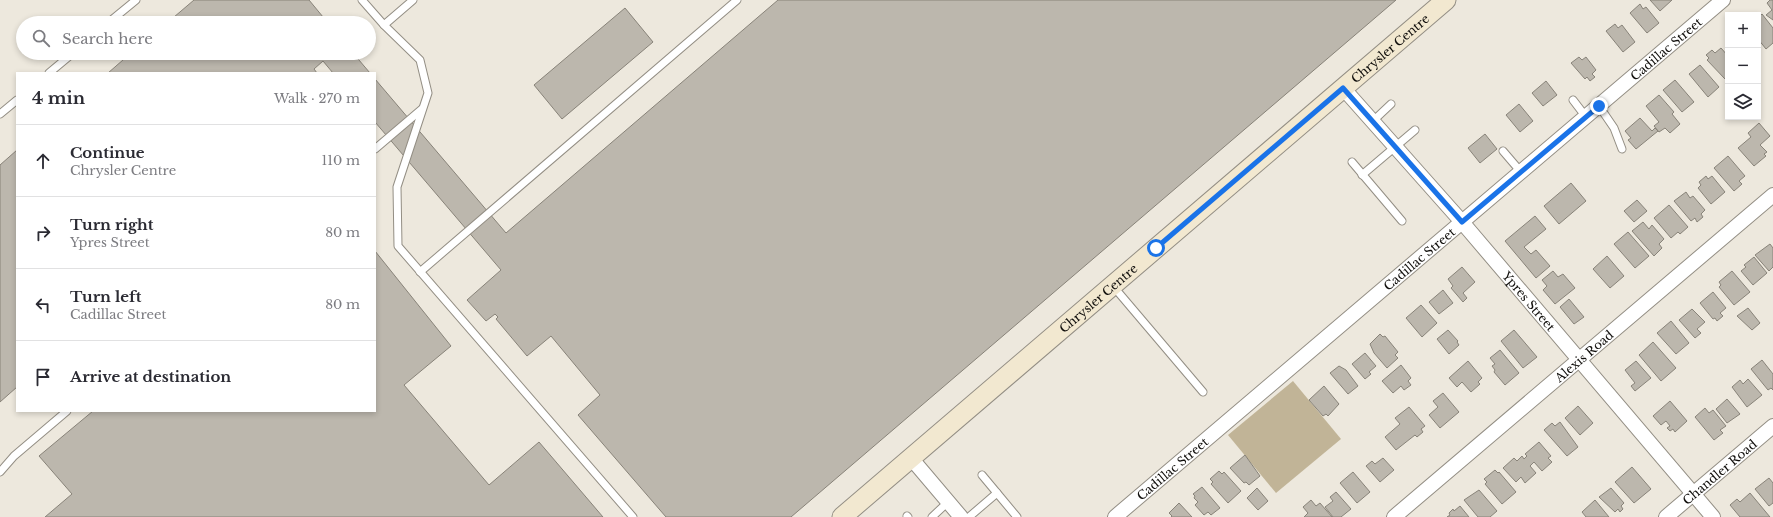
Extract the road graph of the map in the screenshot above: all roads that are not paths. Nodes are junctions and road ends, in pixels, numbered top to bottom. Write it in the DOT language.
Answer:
graph roads {
  1 [pos="136,0"];
  2 [pos="362,0"];
  3 [pos="413,0"];
  4 [pos="737,0"];
  5 [pos="1446,0"];
  6 [pos="1723,0"];
  7 [pos="117,16"];
  8 [pos="384,25"];
  9 [pos="65,60"];
  10 [pos="50,72"];
  11 [pos="1343,88"];
  12 [pos="1573,100"];
  13 [pos="16,101"];
  14 [pos="1391,104"];
  15 [pos="1599,106"];
  16 [pos="422,109"];
  17 [pos="0,114"];
  18 [pos="1586,117"];
  19 [pos="1373,121"];
  20 [pos="1415,130"];
  21 [pos="376,148"];
  22 [pos="1396,148"];
  23 [pos="1622,149"];
  24 [pos="1503,151"];
  25 [pos="1352,162"];
  26 [pos="1521,172"];
  27 [pos="1362,175"];
  28 [pos="1773,195"];
  29 [pos="1402,221"];
  30 [pos="1462,222"];
  31 [pos="420,272"];
  32 [pos="1112,285"];
  33 [pos="1579,360"];
  34 [pos="1203,392"];
  35 [pos="66,412"];
  36 [pos="1773,426"];
  37 [pos="911,458"];
  38 [pos="0,472"];
  39 [pos="982,475"];
  40 [pos="997,493"];
  41 [pos="1693,494"];
  42 [pos="948,502"];
  43 [pos="633,517"];
  44 [pos="842,517"];
  45 [pos="932,517"];
  46 [pos="961,517"];
  47 [pos="969,517"];
  48 [pos="1017,517"];
  49 [pos="1115,517"];
  50 [pos="1394,517"];
  51 [pos="1666,517"];
  52 [pos="1713,517"];
  1 -- 7 [label="lane"];
  2 -- 8 [label="lane"];
  3 -- 8 [label="lane"];
  4 -- 31 [label="lane"];
  5 -- 11 [label="street, Chrysler Centre"];
  6 -- 15 [label="street, Cadillac Street"];
  8 -- 16 [label="lane"];
  9 -- 10 [label="lane"];
  11 -- 19 [label="street, Ypres Street"];
  11 -- 32 [label="street, Chrysler Centre"];
  12 -- 18 [label="lane"];
  13 -- 17 [label="lane"];
  14 -- 19 [label="lane"];
  15 -- 18 [label="street, Cadillac Street"];
  15 -- 23 [label="lane"];
  16 -- 21 [label="lane"];
  16 -- 31 [label="lane"];
  18 -- 26 [label="street, Cadillac Street"];
  19 -- 22 [label="street, Ypres Street"];
  20 -- 22 [label="lane"];
  22 -- 27 [label="lane"];
  22 -- 30 [label="street, Ypres Street"];
  24 -- 26 [label="lane"];
  25 -- 27 [label="lane"];
  26 -- 30 [label="street, Cadillac Street"];
  27 -- 29 [label="lane"];
  28 -- 33 [label="street, Alexis Road"];
  30 -- 33 [label="street, Ypres Street"];
  30 -- 49 [label="street, Cadillac Street"];
  31 -- 43 [label="lane"];
  32 -- 34 [label="lane"];
  32 -- 37 [label="street, Chrysler Centre"];
  33 -- 41 [label="street, Ypres Street"];
  33 -- 50 [label="street, Alexis Road"];
  35 -- 38 [label="lane"];
  36 -- 41 [label="street, Chandler Road"];
  37 -- 42 [label="street"];
  37 -- 44 [label="street, Chrysler Centre"];
  39 -- 40 [label="lane"];
  40 -- 47 [label="lane"];
  40 -- 48 [label="lane"];
  41 -- 51 [label="street, Chandler Road"];
  41 -- 52 [label="street, Ypres Street"];
  42 -- 45 [label="lane"];
  42 -- 46 [label="street"];
}
